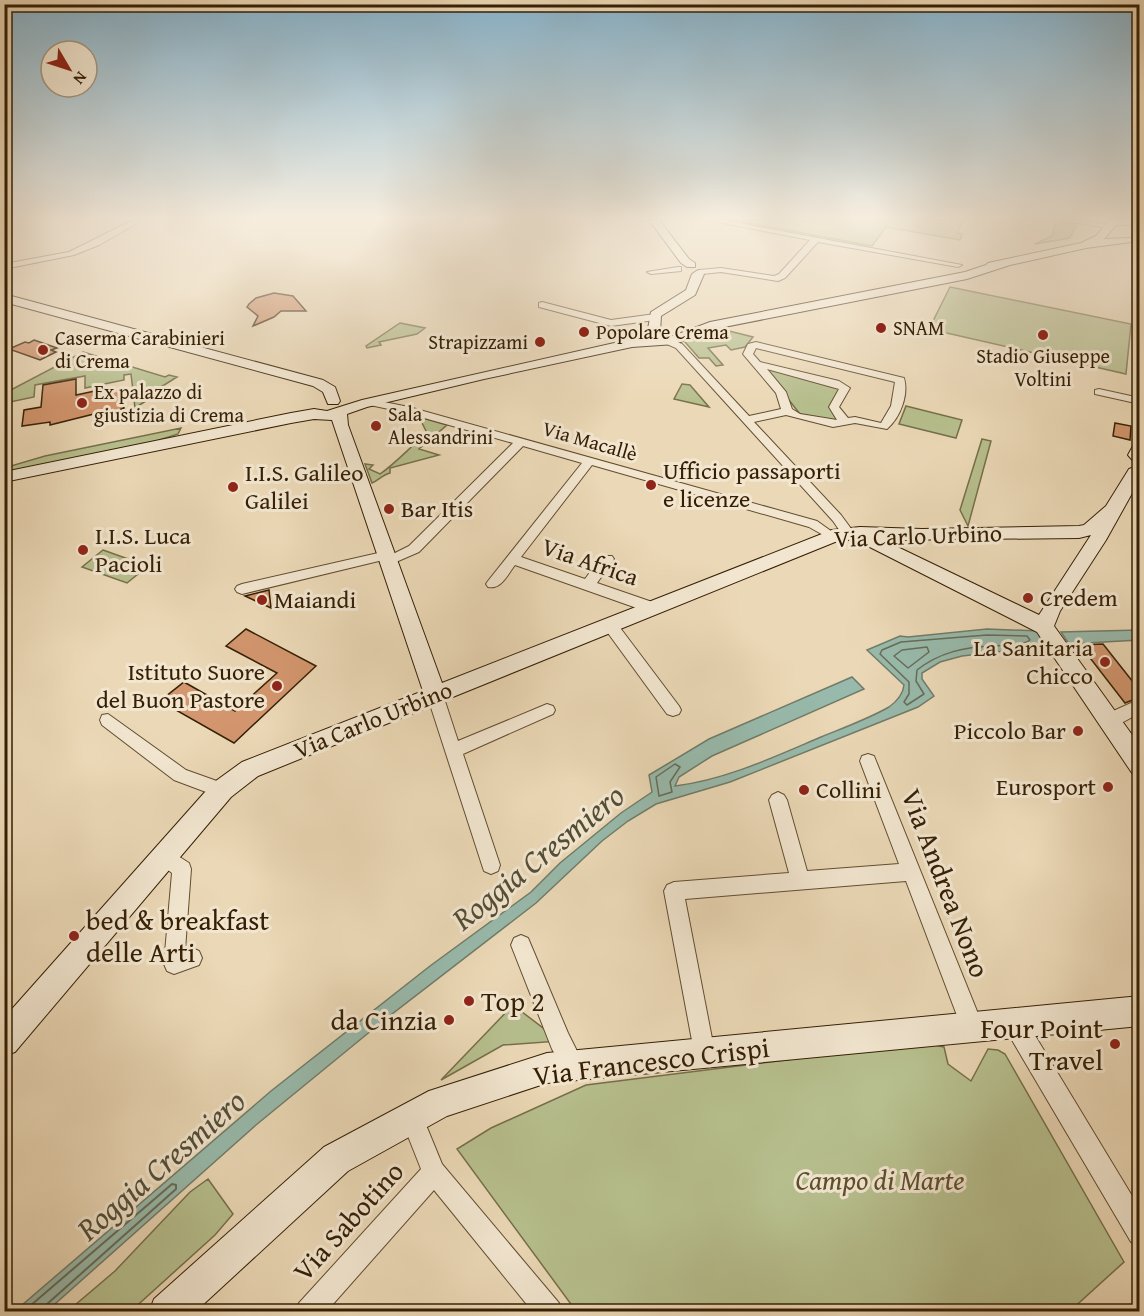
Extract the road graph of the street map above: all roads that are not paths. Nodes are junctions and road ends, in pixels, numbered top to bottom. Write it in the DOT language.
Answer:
graph roads {
  1 [pos="692,281"];
  2 [pos="916,281"];
  3 [pos="4,298"];
  4 [pos="542,304"];
  5 [pos="667,333"];
  6 [pos="757,364"];
  7 [pos="484,375"];
  8 [pos="1099,392"];
  9 [pos="1140,401"];
  10 [pos="369,402"];
  11 [pos="785,407"];
  12 [pos="330,410"];
  13 [pos="743,416"];
  14 [pos="842,423"];
  15 [pos="520,442"];
  16 [pos="1138,458"];
  17 [pos="589,461"];
  18 [pos="4,477"];
  19 [pos="1112,510"];
  20 [pos="1079,532"];
  21 [pos="845,534"];
  22 [pos="896,542"];
  23 [pos="1091,548"];
  24 [pos="388,558"];
  25 [pos="607,558"];
  26 [pos="513,559"];
  27 [pos="493,584"];
  28 [pos="588,586"];
  29 [pos="242,590"];
  30 [pos="652,608"];
  31 [pos="1048,618"];
  32 [pos="610,625"];
  33 [pos="435,695"];
  34 [pos="1140,705"];
  35 [pos="547,710"];
  36 [pos="673,710"];
  37 [pos="108,720"];
  38 [pos="1108,721"];
  39 [pos="453,751"];
  40 [pos="868,761"];
  41 [pos="1139,765"];
  42 [pos="222,790"];
  43 [pos="778,800"];
  44 [pos="164,856"];
  45 [pos="491,865"];
  46 [pos="912,872"];
  47 [pos="801,882"];
  48 [pos="520,945"];
  49 [pos="192,958"];
  50 [pos="1140,1011"];
  51 [pos="1014,1022"];
  52 [pos="972,1026"];
  53 [pos="4,1041"];
  54 [pos="704,1054"];
  55 [pos="573,1065"];
  56 [pos="411,1116"];
  57 [pos="434,1172"];
  58 [pos="1140,1233"];
  59 [pos="167,1311"];
  60 [pos="308,1311"];
  61 [pos="550,1311"];
  1 -- 5 [label="street"];
  2 -- 5 [label="street"];
  3 -- 12 [label="street"];
  4 -- 5 [label="street"];
  5 -- 7 [label="street"];
  5 -- 13 [label="street"];
  6 -- 11 [label="street"];
  6 -- 14 [label="street"];
  6 -- 14 [label="street"];
  7 -- 10 [label="street"];
  7 -- 12 [label="street"];
  8 -- 9 [label="street"];
  10 -- 12 [label="street"];
  10 -- 15 [label="street, Via Macallè"];
  11 -- 13 [label="street"];
  11 -- 14 [label="street"];
  12 -- 18 [label="street"];
  12 -- 24 [label="street"];
  13 -- 21 [label="street"];
  15 -- 17 [label="street, Via Macallè"];
  15 -- 24 [label="street"];
  16 -- 19 [label="street"];
  17 -- 21 [label="street, Via Macallè"];
  17 -- 26 [label="street, Via Africa"];
  19 -- 20 [label="street"];
  19 -- 23 [label="street"];
  20 -- 22 [label="street, Via Carlo Urbino"];
  20 -- 23 [label="street"];
  21 -- 22 [label="street"];
  21 -- 30 [label="street, Via Carlo Urbino"];
  22 -- 31 [label="street"];
  23 -- 31 [label="street"];
  24 -- 29 [label="street"];
  24 -- 33 [label="street"];
  25 -- 28 [label="street"];
  26 -- 27 [label="street, Via Africa"];
  26 -- 28 [label="street, Via Africa"];
  28 -- 30 [label="street, Via Africa"];
  30 -- 32 [label="street, Via Carlo Urbino"];
  31 -- 38 [label="street"];
  32 -- 33 [label="street, Via Carlo Urbino"];
  32 -- 36 [label="street"];
  33 -- 39 [label="street"];
  33 -- 42 [label="street, Via Carlo Urbino"];
  34 -- 38 [label="street"];
  35 -- 39 [label="street"];
  37 -- 42 [label="street"];
  38 -- 41 [label="street"];
  39 -- 45 [label="street"];
  40 -- 46 [label="street, Via Andrea Nono"];
  42 -- 44 [label="street, Via Carlo Urbino"];
  43 -- 47 [label="street"];
  44 -- 49 [label="street"];
  44 -- 53 [label="street, Via Carlo Urbino"];
  46 -- 47 [label="street"];
  46 -- 52 [label="street, Via Andrea Nono"];
  47 -- 54 [label="street"];
  48 -- 55 [label="street"];
  50 -- 51 [label="street, Via Francesco Crispi"];
  51 -- 52 [label="street, Via Francesco Crispi"];
  51 -- 58 [label="street"];
  52 -- 54 [label="street, Via Francesco Crispi"];
  54 -- 55 [label="street, Via Francesco Crispi"];
  55 -- 56 [label="street, Via Francesco Crispi"];
  56 -- 57 [label="street"];
  56 -- 59 [label="street, Via Francesco Crispi"];
  57 -- 60 [label="street, Via Sabotino"];
  57 -- 61 [label="street"];
}
